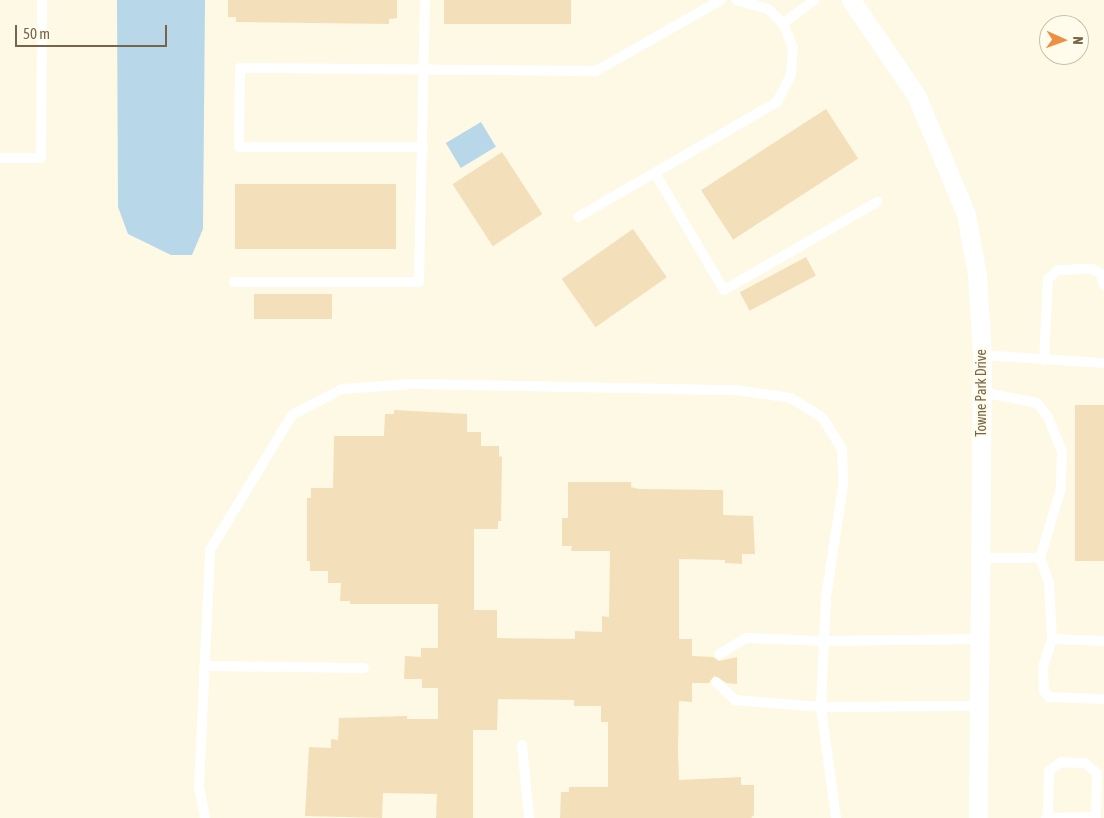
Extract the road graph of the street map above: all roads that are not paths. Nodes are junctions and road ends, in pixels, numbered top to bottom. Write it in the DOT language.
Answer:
graph roads {
  1 [pos="42,0"];
  2 [pos="425,0"];
  3 [pos="721,0"];
  4 [pos="736,0"];
  5 [pos="815,0"];
  6 [pos="851,0"];
  7 [pos="783,23"];
  8 [pos="425,70"];
  9 [pos="423,147"];
  10 [pos="0,158"];
  11 [pos="655,173"];
  12 [pos="877,202"];
  13 [pos="578,217"];
  14 [pos="234,282"];
  15 [pos="1104,284"];
  16 [pos="982,355"];
  17 [pos="1044,360"];
  18 [pos="1104,364"];
  19 [pos="981,392"];
  20 [pos="980,558"];
  21 [pos="1040,558"];
  22 [pos="979,639"];
  23 [pos="1052,639"];
  24 [pos="824,641"];
  25 [pos="1104,641"];
  26 [pos="719,654"];
  27 [pos="204,666"];
  28 [pos="364,668"];
  29 [pos="716,682"];
  30 [pos="1104,699"];
  31 [pos="979,706"];
  32 [pos="821,707"];
  33 [pos="522,745"];
  34 [pos="1047,817"];
  35 [pos="205,818"];
  36 [pos="529,818"];
  37 [pos="836,818"];
  38 [pos="978,818"];
  1 -- 10 [label="lane"];
  2 -- 8 [label="lane"];
  3 -- 8 [label="lane"];
  4 -- 7 [label="lane"];
  5 -- 7 [label="lane"];
  6 -- 16 [label="street, Towne Park Drive"];
  7 -- 11 [label="lane"];
  8 -- 9 [label="lane"];
  8 -- 9 [label="lane"];
  9 -- 14 [label="lane"];
  11 -- 12 [label="lane"];
  11 -- 13 [label="lane"];
  15 -- 17 [label="lane"];
  16 -- 17 [label="lane"];
  16 -- 19 [label="street, Towne Park Drive"];
  17 -- 18 [label="lane"];
  19 -- 20 [label="street, Towne Park Drive"];
  19 -- 21 [label="lane"];
  20 -- 21 [label="lane"];
  20 -- 22 [label="street, Towne Park Drive"];
  21 -- 23 [label="lane"];
  22 -- 24 [label="lane"];
  22 -- 31 [label="street, Towne Park Drive"];
  23 -- 25 [label="lane"];
  23 -- 30 [label="lane"];
  24 -- 26 [label="lane"];
  24 -- 27 [label="lane"];
  24 -- 32 [label="lane"];
  27 -- 28 [label="lane"];
  27 -- 35 [label="lane"];
  29 -- 32 [label="lane"];
  31 -- 32 [label="lane"];
  31 -- 38 [label="street, Towne Park Drive"];
  32 -- 37 [label="lane"];
  33 -- 36 [label="lane"];
  34 -- 34 [label="lane"];
}
